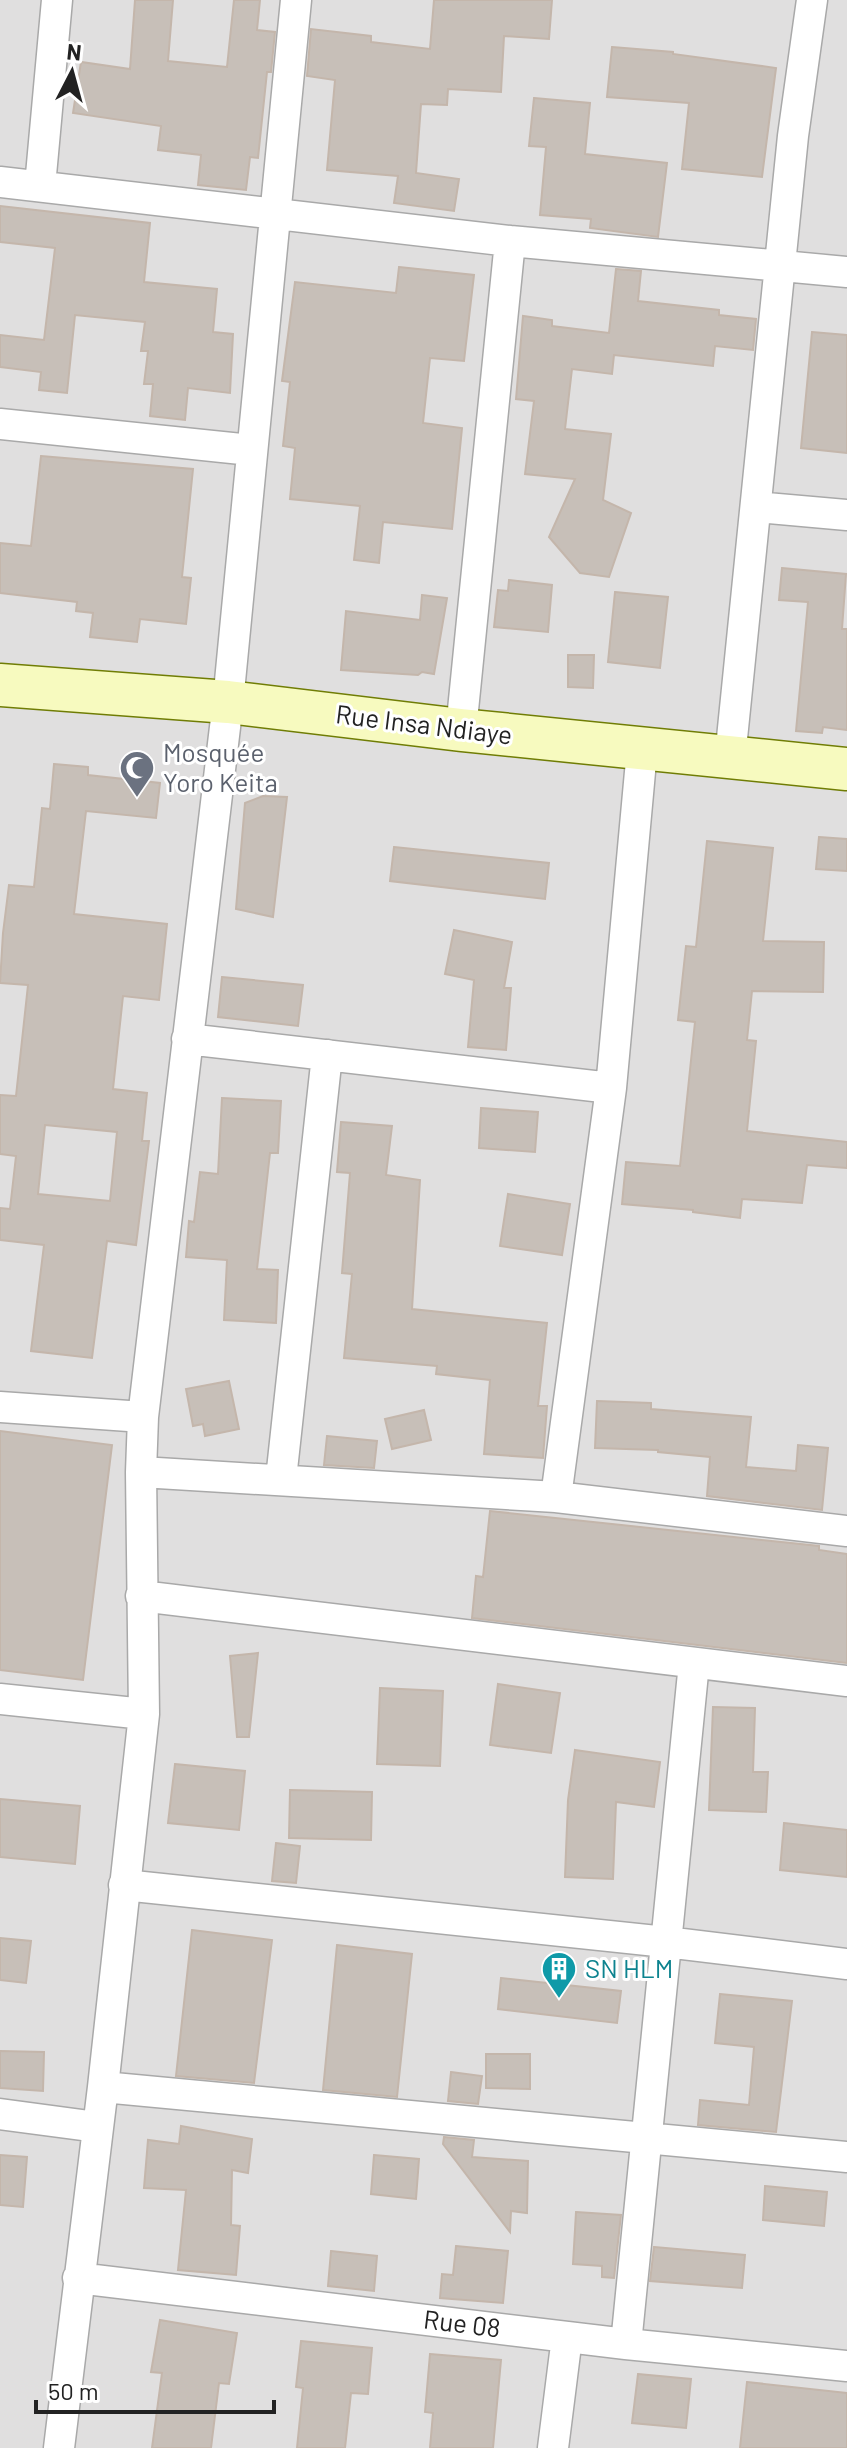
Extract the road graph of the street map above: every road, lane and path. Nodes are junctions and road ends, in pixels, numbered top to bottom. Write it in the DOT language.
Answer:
graph roads {
  1 [pos="57,0"];
  2 [pos="296,0"];
  3 [pos="812,0"];
  4 [pos="0,182"];
  5 [pos="40,186"];
  6 [pos="274,215"];
  7 [pos="510,241"];
  8 [pos="779,266"];
  9 [pos="847,272"];
  10 [pos="0,424"];
  11 [pos="251,450"];
  12 [pos="757,507"];
  13 [pos="847,515"];
  14 [pos="0,685"];
  15 [pos="228,702"];
  16 [pos="461,730"];
  17 [pos="642,750"];
  18 [pos="730,758"];
  19 [pos="847,769"];
  20 [pos="187,1039"];
  21 [pos="327,1055"];
  22 [pos="611,1088"];
  23 [pos="0,1407"];
  24 [pos="143,1417"];
  25 [pos="141,1472"];
  26 [pos="281,1479"];
  27 [pos="556,1497"];
  28 [pos="847,1531"];
  29 [pos="141,1596"];
  30 [pos="694,1663"];
  31 [pos="847,1681"];
  32 [pos="0,1699"];
  33 [pos="144,1714"];
  34 [pos="124,1885"];
  35 [pos="666,1942"];
  36 [pos="847,1964"];
  37 [pos="103,2087"];
  38 [pos="0,2114"];
  39 [pos="97,2127"];
  40 [pos="645,2138"];
  41 [pos="847,2157"];
  42 [pos="78,2278"];
  43 [pos="567,2337"];
  44 [pos="626,2344"];
  45 [pos="847,2366"];
  46 [pos="59,2448"];
  47 [pos="553,2448"];
  1 -- 5 [label="street"];
  2 -- 6 [label="street"];
  3 -- 8 [label="street"];
  4 -- 5 [label="street"];
  5 -- 6 [label="street"];
  6 -- 7 [label="street"];
  6 -- 11 [label="street"];
  7 -- 8 [label="street"];
  7 -- 16 [label="street"];
  8 -- 9 [label="street"];
  8 -- 12 [label="street"];
  10 -- 11 [label="street"];
  11 -- 15 [label="street"];
  12 -- 13 [label="street"];
  12 -- 18 [label="street"];
  14 -- 15 [label="main road, Rue Insa Ndiaye"];
  15 -- 16 [label="main road, Rue Insa Ndiaye"];
  15 -- 20 [label="street"];
  16 -- 17 [label="main road, Rue Insa Ndiaye"];
  17 -- 18 [label="main road, Rue Insa Ndiaye"];
  17 -- 22 [label="street"];
  18 -- 19 [label="main road, Rue Insa Ndiaye"];
  20 -- 21 [label="street"];
  20 -- 24 [label="street"];
  21 -- 22 [label="street"];
  21 -- 26 [label="street"];
  22 -- 27 [label="street"];
  23 -- 24 [label="street"];
  24 -- 25 [label="street"];
  25 -- 26 [label="street"];
  25 -- 29 [label="street"];
  26 -- 27 [label="street"];
  27 -- 28 [label="street"];
  29 -- 30 [label="street"];
  29 -- 33 [label="street"];
  30 -- 31 [label="street"];
  30 -- 35 [label="street"];
  32 -- 33 [label="street"];
  33 -- 34 [label="street"];
  34 -- 35 [label="street"];
  34 -- 37 [label="street"];
  35 -- 36 [label="street"];
  35 -- 40 [label="street"];
  37 -- 39 [label="street"];
  37 -- 40 [label="street"];
  38 -- 39 [label="street"];
  39 -- 42 [label="street"];
  40 -- 41 [label="street"];
  40 -- 44 [label="street"];
  42 -- 43 [label="street, Rue 08"];
  42 -- 46 [label="street"];
  43 -- 44 [label="street, Rue 08"];
  43 -- 47 [label="street"];
  44 -- 45 [label="street, Rue 08"];
}
